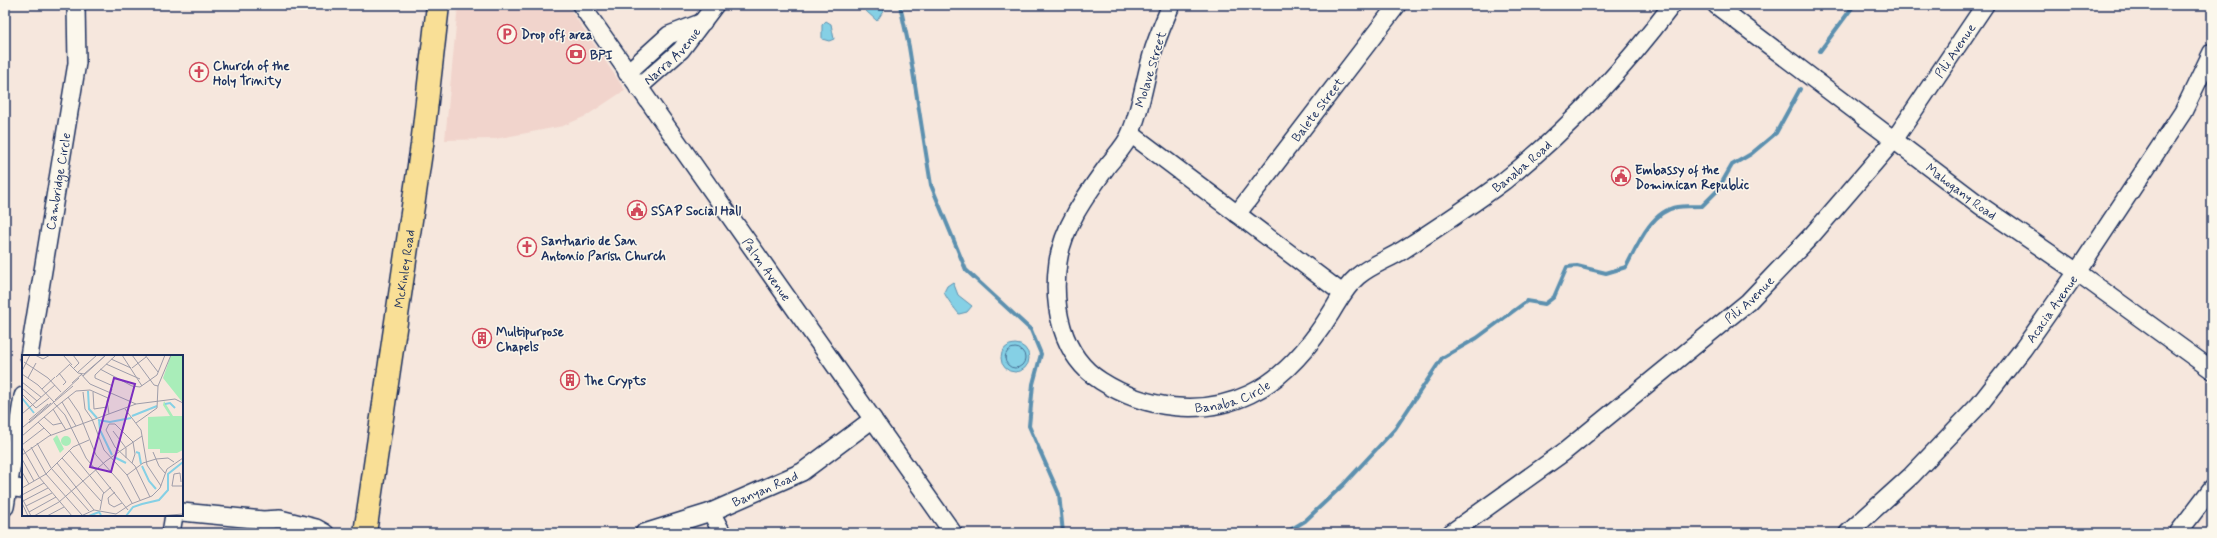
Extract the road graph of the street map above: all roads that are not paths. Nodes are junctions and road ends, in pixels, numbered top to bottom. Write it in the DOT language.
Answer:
graph roads {
  1 [pos="76,5"];
  2 [pos="438,5"];
  3 [pos="581,5"];
  4 [pos="715,5"];
  5 [pos="1171,5"];
  6 [pos="1397,5"];
  7 [pos="1672,5"];
  8 [pos="1716,5"];
  9 [pos="1985,5"];
  10 [pos="703,22"];
  11 [pos="2212,52"];
  12 [pos="627,73"];
  13 [pos="638,88"];
  14 [pos="1131,134"];
  15 [pos="1894,140"];
  16 [pos="1237,214"];
  17 [pos="2077,272"];
  18 [pos="1342,293"];
  19 [pos="29,355"];
  20 [pos="2212,370"];
  21 [pos="22,409"];
  22 [pos="873,419"];
  23 [pos="16,488"];
  24 [pos="2212,488"];
  25 [pos="5,507"];
  26 [pos="183,512"];
  27 [pos="712,512"];
  28 [pos="174,516"];
  29 [pos="171,533"];
  30 [pos="326,533"];
  31 [pos="365,533"];
  32 [pos="644,533"];
  33 [pos="722,533"];
  34 [pos="953,533"];
  35 [pos="1451,533"];
  36 [pos="1848,533"];
  37 [pos="2178,533"];
  1 -- 19 [label="street, Cambridge Circle"];
  2 -- 31 [label="main road, McKinley Road"];
  3 -- 12 [label="street, Palm Avenue"];
  4 -- 10 [label="street, Narra Avenue"];
  5 -- 14 [label="street, Molave Street"];
  6 -- 16 [label="street, Balete Street"];
  7 -- 18 [label="street, Banaba Road"];
  8 -- 15 [label="street, Mahogany Road"];
  9 -- 15 [label="street, Pili Avenue"];
  10 -- 12 [label="street, Narra Avenue"];
  10 -- 13 [label="street, Narra Avenue"];
  11 -- 17 [label="street, Acacia Avenue"];
  12 -- 13 [label="street, Palm Avenue"];
  13 -- 22 [label="street, Palm Avenue"];
  14 -- 16 [label="street"];
  14 -- 18 [label="street, Banaba Circle"];
  15 -- 17 [label="street, Mahogany Road"];
  15 -- 35 [label="street, Pili Avenue"];
  16 -- 18 [label="street"];
  17 -- 20 [label="street, Mahogany Road"];
  17 -- 36 [label="street, Acacia Avenue"];
  21 -- 23 [label="street"];
  22 -- 27 [label="street, Banyan Road"];
  22 -- 34 [label="street, Palm Avenue"];
  23 -- 25 [label="street"];
  24 -- 37 [label="street"];
  26 -- 30 [label="street"];
  27 -- 32 [label="street, Banyan Road"];
  27 -- 33 [label="street"];
  28 -- 29 [label="street"];
}
